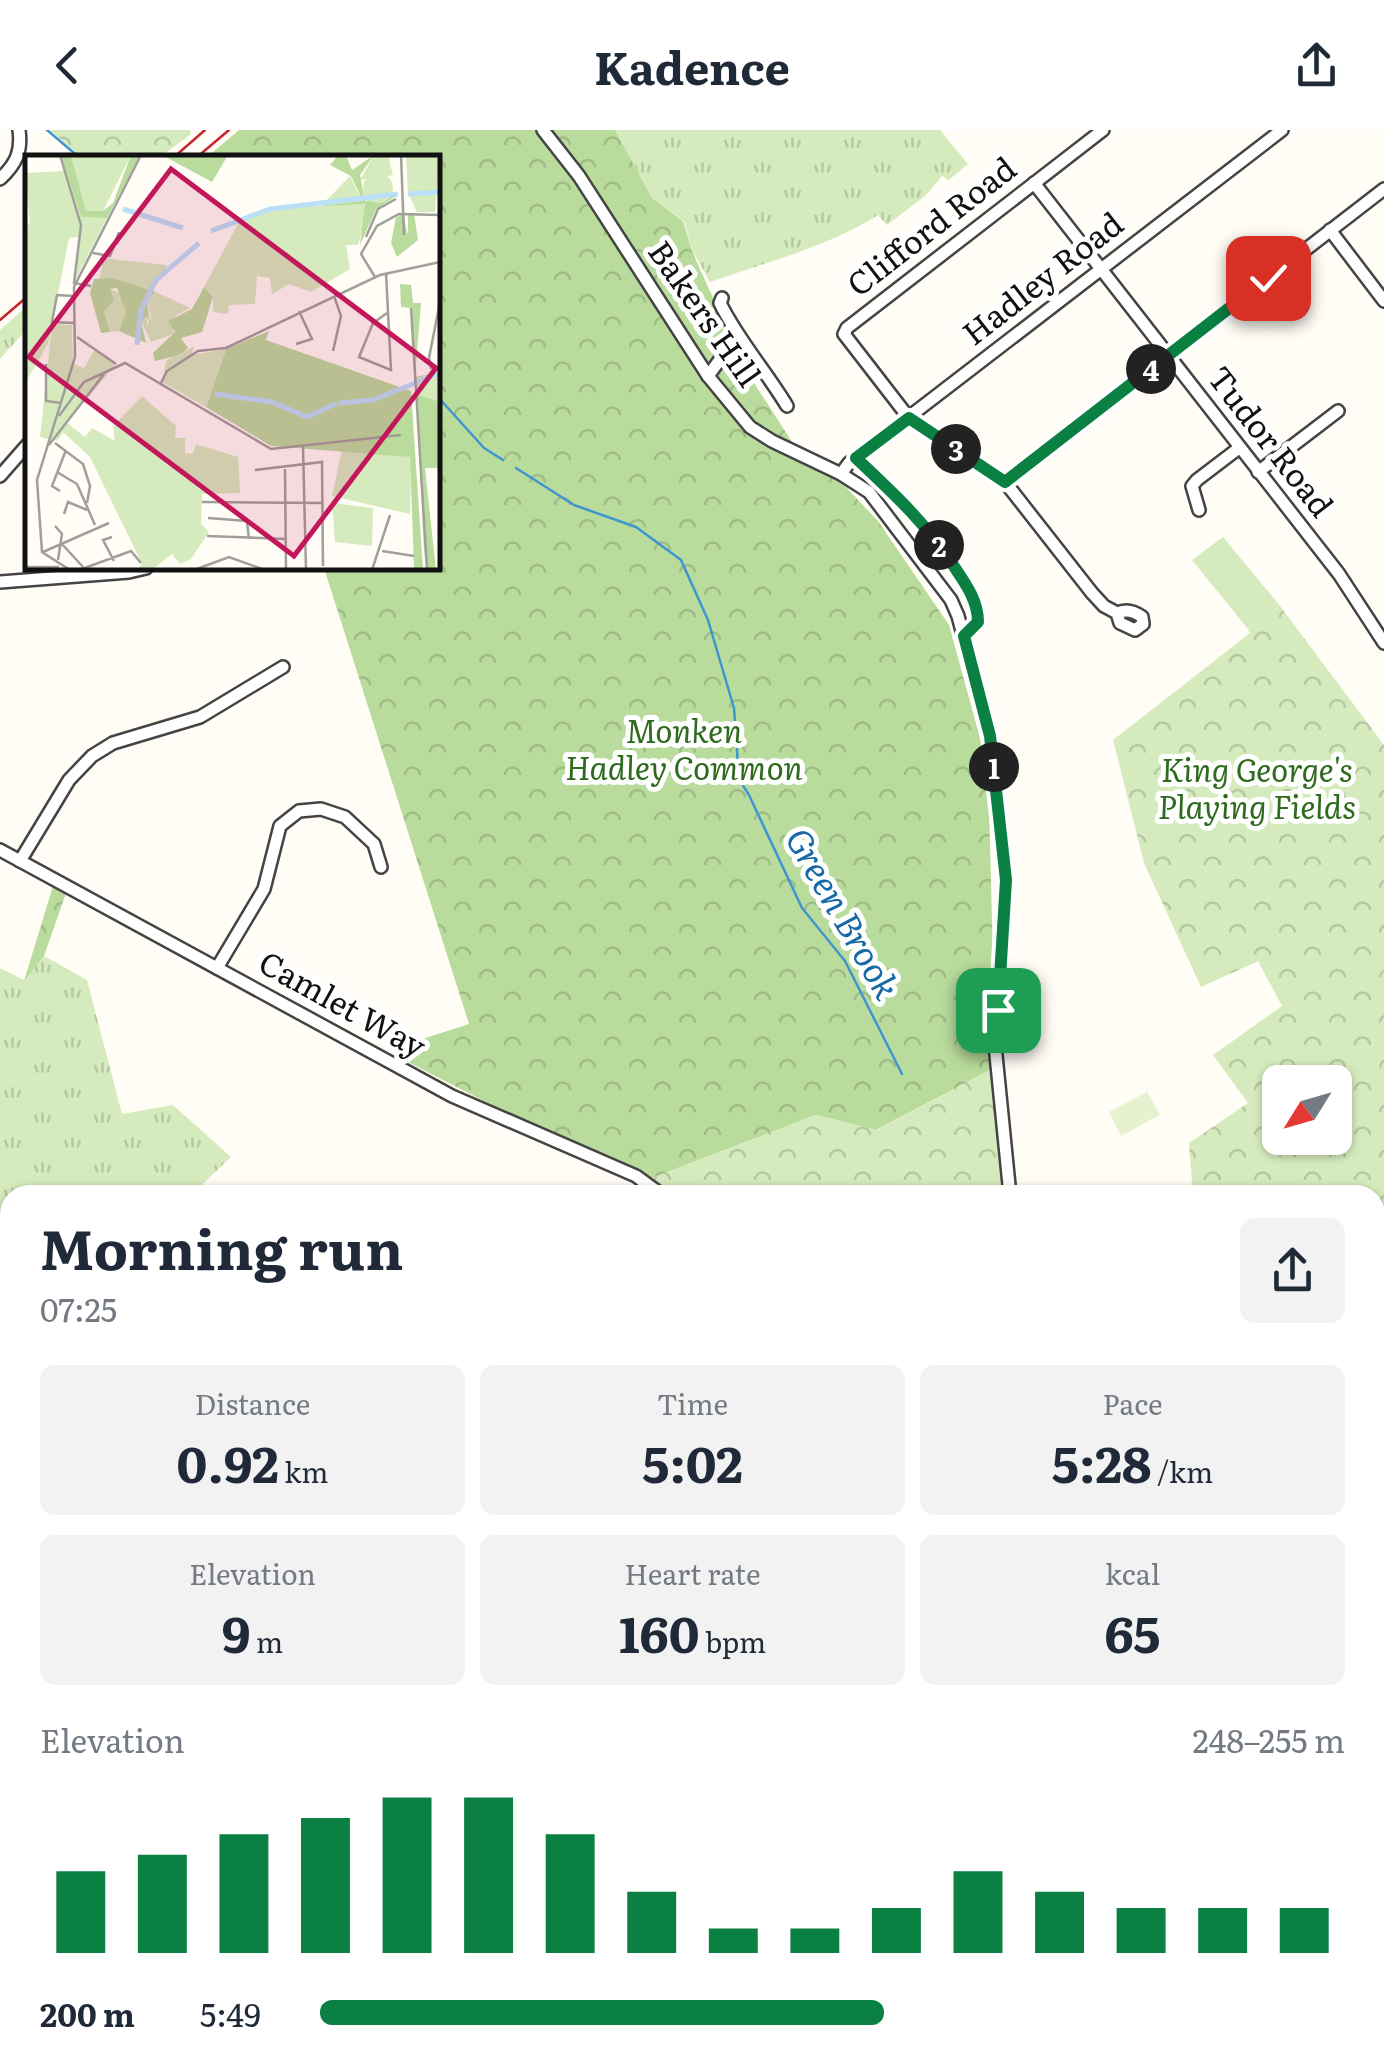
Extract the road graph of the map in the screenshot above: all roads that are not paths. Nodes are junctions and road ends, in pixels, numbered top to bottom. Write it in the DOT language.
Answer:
graph roads {
  1 [pos="543,130"];
  2 [pos="1103,130"];
  3 [pos="1282,130"];
  4 [pos="20,137"];
  5 [pos="0,179"];
  6 [pos="1034,183"];
  7 [pos="1384,189"];
  8 [pos="1330,230"];
  9 [pos="1101,269"];
  10 [pos="722,298"];
  11 [pos="1384,301"];
  12 [pos="738,334"];
  13 [pos="1168,356"];
  14 [pos="708,376"];
  15 [pos="787,406"];
  16 [pos="909,418"];
  17 [pos="1334,420"];
  18 [pos="25,447"];
  19 [pos="1240,448"];
  20 [pos="856,458"];
  21 [pos="1258,472"];
  22 [pos="841,474"];
  23 [pos="0,476"];
  24 [pos="1005,482"];
  25 [pos="1199,510"];
  26 [pos="138,570"];
  27 [pos="0,582"];
  28 [pos="1117,613"];
  29 [pos="964,636"];
  30 [pos="1384,643"];
  31 [pos="284,667"];
  32 [pos="0,850"];
  33 [pos="20,861"];
  34 [pos="381,867"];
  35 [pos="217,968"];
  36 [pos="648,1185"];
  37 [pos="1009,1185"];
  1 -- 14 [label="street, Bakers Hill"];
  2 -- 6 [label="street, Clifford Road"];
  3 -- 9 [label="street, Hadley Road"];
  4 -- 5 [label="street"];
  6 -- 9 [label="street, Tudor Road"];
  6 -- 16 [label="street, Clifford Road"];
  7 -- 8 [label="street"];
  8 -- 11 [label="street"];
  8 -- 13 [label="street"];
  9 -- 13 [label="street, Tudor Road"];
  9 -- 16 [label="street, Hadley Road"];
  10 -- 12 [label="street"];
  12 -- 14 [label="street"];
  12 -- 15 [label="street"];
  13 -- 19 [label="street, Tudor Road"];
  13 -- 24 [label="street"];
  14 -- 22 [label="street, Bakers Hill"];
  16 -- 20 [label="street, Hadley Road"];
  16 -- 24 [label="street"];
  17 -- 21 [label="street"];
  18 -- 23 [label="street"];
  19 -- 21 [label="street, Tudor Road"];
  19 -- 25 [label="street"];
  20 -- 22 [label="street, Hadley Road"];
  20 -- 29 [label="street"];
  21 -- 30 [label="street, Tudor Road"];
  22 -- 29 [label="street, Bakers Hill"];
  24 -- 28 [label="street"];
  26 -- 27 [label="street"];
  29 -- 37 [label="street"];
  31 -- 33 [label="street"];
  32 -- 33 [label="street, Camlet Way"];
  33 -- 35 [label="street, Camlet Way"];
  34 -- 35 [label="street"];
  35 -- 36 [label="street, Camlet Way"];
}
